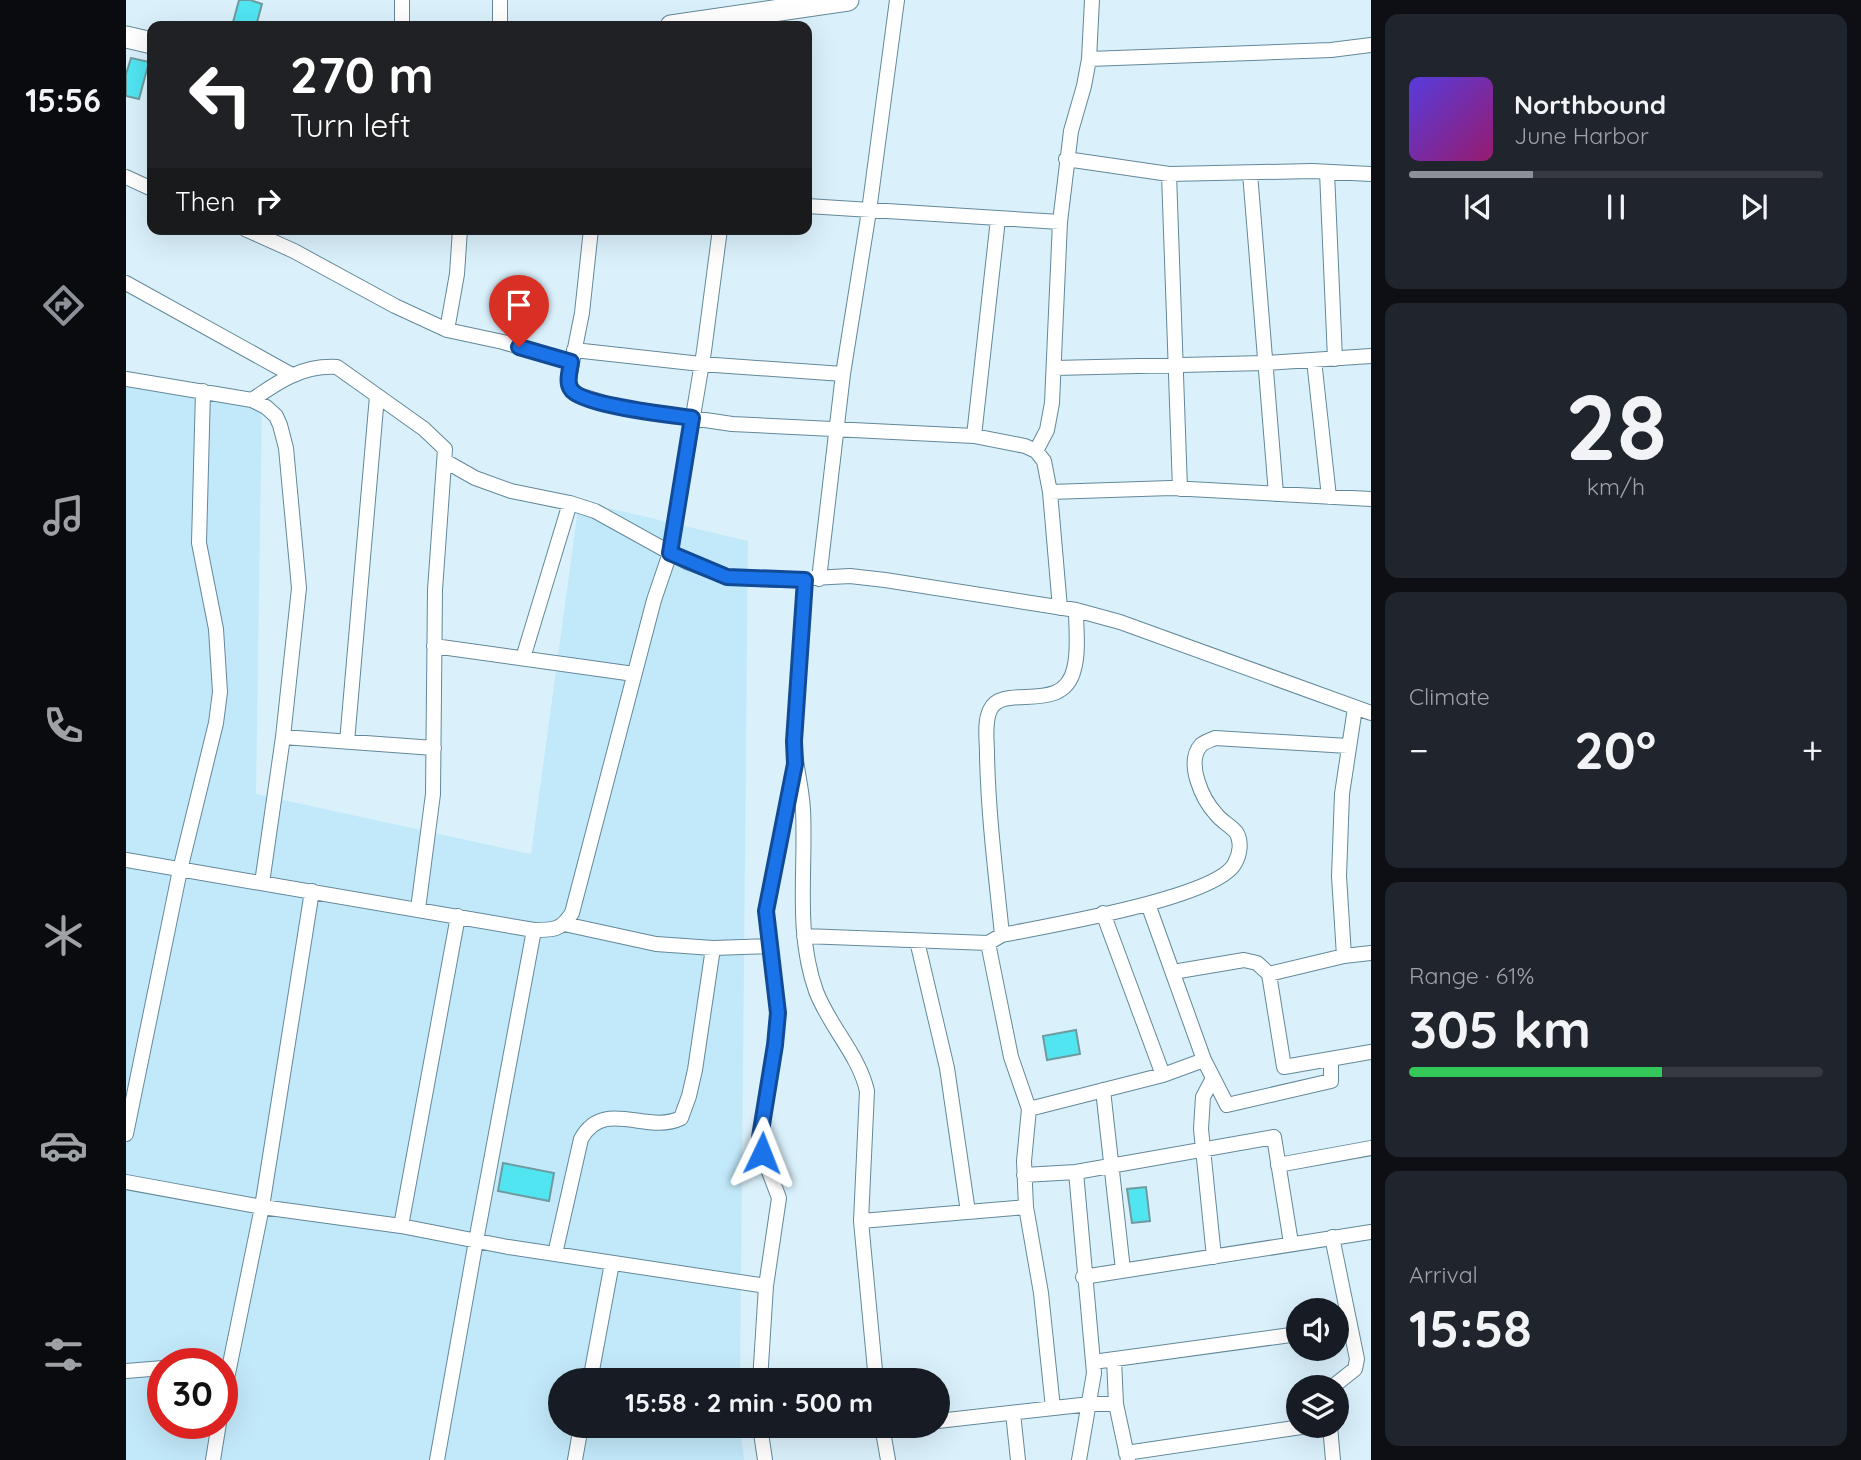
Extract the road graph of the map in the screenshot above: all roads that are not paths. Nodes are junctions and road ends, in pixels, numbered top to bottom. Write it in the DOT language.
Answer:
graph roads {
  1 [pos="402,0"];
  2 [pos="500,0"];
  3 [pos="848,0"];
  4 [pos="897,0"];
  5 [pos="1091,0"];
  6 [pos="747,14"];
  7 [pos="402,21"];
  8 [pos="500,21"];
  9 [pos="703,21"];
  10 [pos="126,37"];
  11 [pos="147,42"];
  12 [pos="1371,45"];
  13 [pos="1089,59"];
  14 [pos="1066,159"];
  15 [pos="1327,172"];
  16 [pos="1250,173"];
  17 [pos="1170,174"];
  18 [pos="1371,174"];
  19 [pos="126,177"];
  20 [pos="147,187"];
  21 [pos="812,206"];
  22 [pos="869,211"];
  23 [pos="998,219"];
  24 [pos="1060,222"];
  25 [pos="265,235"];
  26 [pos="460,235"];
  27 [pos="590,235"];
  28 [pos="719,235"];
  29 [pos="126,283"];
  30 [pos="447,330"];
  31 [pos="572,356"];
  32 [pos="1371,356"];
  33 [pos="1335,359"];
  34 [pos="1314,360"];
  35 [pos="1265,363"];
  36 [pos="701,364"];
  37 [pos="1176,366"];
  38 [pos="1054,368"];
  39 [pos="843,374"];
  40 [pos="292,375"];
  41 [pos="126,379"];
  42 [pos="203,391"];
  43 [pos="377,396"];
  44 [pos="252,400"];
  45 [pos="692,418"];
  46 [pos="836,428"];
  47 [pos="974,436"];
  48 [pos="1037,451"];
  49 [pos="445,461"];
  50 [pos="1180,489"];
  51 [pos="1050,492"];
  52 [pos="1276,494"];
  53 [pos="1329,497"];
  54 [pos="1371,499"];
  55 [pos="570,503"];
  56 [pos="670,553"];
  57 [pos="812,579"];
  58 [pos="1059,608"];
  59 [pos="1076,610"];
  60 [pos="434,646"];
  61 [pos="523,658"];
  62 [pos="635,674"];
  63 [pos="1355,708"];
  64 [pos="1371,713"];
  65 [pos="283,737"];
  66 [pos="347,742"];
  67 [pos="1348,746"];
  68 [pos="433,748"];
  69 [pos="795,764"];
  70 [pos="126,860"];
  71 [pos="180,870"];
  72 [pos="262,883"];
  73 [pos="312,891"];
  74 [pos="1148,904"];
  75 [pos="418,909"];
  76 [pos="1103,913"];
  77 [pos="458,916"];
  78 [pos="564,925"];
  79 [pos="534,930"];
  80 [pos="1002,935"];
  81 [pos="804,936"];
  82 [pos="917,941"];
  83 [pos="988,943"];
  84 [pos="769,946"];
  85 [pos="713,948"];
  86 [pos="1371,953"];
  87 [pos="1344,956"];
  88 [pos="1173,972"];
  89 [pos="1269,974"];
  90 [pos="1371,1052"];
  91 [pos="1331,1059"];
  92 [pos="1204,1060"];
  93 [pos="1163,1075"];
  94 [pos="1212,1080"];
  95 [pos="1103,1090"];
  96 [pos="1029,1109"];
  97 [pos="126,1135"];
  98 [pos="1371,1148"];
  99 [pos="1201,1149"];
  100 [pos="1111,1165"];
  101 [pos="1278,1165"];
  102 [pos="1076,1172"];
  103 [pos="1024,1175"];
  104 [pos="126,1182"];
  105 [pos="262,1207"];
  106 [pos="1026,1207"];
  107 [pos="968,1212"];
  108 [pos="861,1221"];
  109 [pos="401,1227"];
  110 [pos="1371,1232"];
  111 [pos="1332,1237"];
  112 [pos="475,1241"];
  113 [pos="1291,1243"];
  114 [pos="555,1254"];
  115 [pos="1214,1257"];
  116 [pos="612,1263"];
  117 [pos="1123,1270"];
  118 [pos="1083,1277"];
  119 [pos="766,1286"];
  120 [pos="1340,1298"];
  121 [pos="1286,1336"];
  122 [pos="1349,1339"];
  123 [pos="227,1348"];
  124 [pos="1114,1360"];
  125 [pos="1093,1362"];
  126 [pos="592,1368"];
  127 [pos="761,1368"];
  128 [pos="875,1368"];
  129 [pos="147,1369"];
  130 [pos="126,1371"];
  131 [pos="1347,1375"];
  132 [pos="1090,1404"];
  133 [pos="1116,1404"];
  134 [pos="1053,1408"];
  135 [pos="1013,1413"];
  136 [pos="950,1420"];
  137 [pos="1286,1430"];
  138 [pos="580,1438"];
  139 [pos="762,1438"];
  140 [pos="885,1438"];
  141 [pos="1331,1438"];
  142 [pos="216,1439"];
  143 [pos="1127,1457"];
  144 [pos="213,1460"];
  145 [pos="438,1460"];
  146 [pos="575,1460"];
  147 [pos="765,1460"];
  148 [pos="888,1460"];
  149 [pos="1018,1460"];
  150 [pos="1079,1460"];
  151 [pos="1334,1460"];
  1 -- 7 [label="street"];
  2 -- 8 [label="street"];
  3 -- 6 [label="main road"];
  4 -- 22 [label="street"];
  5 -- 13 [label="street"];
  6 -- 9 [label="main road"];
  10 -- 11 [label="main road"];
  12 -- 13 [label="street"];
  13 -- 14 [label="street"];
  14 -- 17 [label="street"];
  14 -- 24 [label="street"];
  15 -- 16 [label="street"];
  15 -- 18 [label="street"];
  15 -- 33 [label="street"];
  16 -- 17 [label="street"];
  16 -- 35 [label="street"];
  17 -- 37 [label="street"];
  19 -- 20 [label="street"];
  21 -- 22 [label="street"];
  22 -- 23 [label="street"];
  22 -- 39 [label="street"];
  23 -- 24 [label="street"];
  23 -- 47 [label="street"];
  24 -- 38 [label="street"];
  25 -- 30 [label="street"];
  26 -- 30 [label="street"];
  27 -- 31 [label="street"];
  28 -- 36 [label="street"];
  29 -- 40 [label="street"];
  30 -- 31 [label="street"];
  31 -- 36 [label="street"];
  31 -- 45 [label="street"];
  32 -- 33 [label="street"];
  33 -- 34 [label="street"];
  34 -- 35 [label="street"];
  34 -- 53 [label="street"];
  35 -- 37 [label="street"];
  35 -- 52 [label="street"];
  36 -- 39 [label="street"];
  36 -- 45 [label="street"];
  37 -- 38 [label="street"];
  37 -- 50 [label="street"];
  38 -- 48 [label="street"];
  39 -- 46 [label="street"];
  40 -- 43 [label="street"];
  40 -- 44 [label="street"];
  41 -- 42 [label="street"];
  42 -- 44 [label="street"];
  42 -- 71 [label="street"];
  43 -- 49 [label="street"];
  43 -- 66 [label="street"];
  44 -- 65 [label="street"];
  45 -- 46 [label="street"];
  45 -- 56 [label="street"];
  46 -- 47 [label="street"];
  46 -- 57 [label="street"];
  47 -- 48 [label="street"];
  48 -- 51 [label="street"];
  49 -- 55 [label="street"];
  49 -- 60 [label="street"];
  50 -- 51 [label="street"];
  50 -- 52 [label="street"];
  51 -- 58 [label="street"];
  52 -- 53 [label="street"];
  53 -- 54 [label="street"];
  55 -- 56 [label="street"];
  55 -- 61 [label="street"];
  56 -- 57 [label="street"];
  56 -- 62 [label="street"];
  57 -- 58 [label="street"];
  57 -- 69 [label="street"];
  58 -- 59 [label="street"];
  59 -- 63 [label="street"];
  59 -- 80 [label="street"];
  60 -- 61 [label="street"];
  60 -- 68 [label="street"];
  61 -- 62 [label="street"];
  62 -- 78 [label="street"];
  63 -- 64 [label="street"];
  63 -- 67 [label="street"];
  65 -- 66 [label="street"];
  65 -- 72 [label="street"];
  66 -- 68 [label="street"];
  67 -- 74 [label="street"];
  67 -- 87 [label="street"];
  68 -- 75 [label="street"];
  69 -- 81 [label="street"];
  69 -- 84 [label="street"];
  70 -- 71 [label="street"];
  71 -- 72 [label="street"];
  71 -- 97 [label="street"];
  72 -- 73 [label="street"];
  73 -- 75 [label="street"];
  73 -- 105 [label="street"];
  74 -- 76 [label="street"];
  74 -- 88 [label="street"];
  75 -- 77 [label="street"];
  76 -- 80 [label="street"];
  76 -- 93 [label="street"];
  77 -- 79 [label="street"];
  77 -- 109 [label="street"];
  78 -- 79 [label="street"];
  78 -- 85 [label="street"];
  79 -- 112 [label="street"];
  80 -- 83 [label="street"];
  81 -- 82 [label="street"];
  81 -- 108 [label="street"];
  82 -- 83 [label="street"];
  82 -- 107 [label="street"];
  83 -- 96 [label="street"];
  84 -- 85 [label="street"];
  84 -- 119 [label="street"];
  85 -- 114 [label="street"];
  86 -- 87 [label="street"];
  87 -- 89 [label="street"];
  88 -- 89 [label="street"];
  88 -- 92 [label="street"];
  89 -- 91 [label="street"];
  90 -- 91 [label="street"];
  91 -- 94 [label="street"];
  92 -- 93 [label="street"];
  92 -- 94 [label="street"];
  93 -- 95 [label="street"];
  94 -- 99 [label="street"];
  95 -- 96 [label="street"];
  95 -- 100 [label="street"];
  96 -- 103 [label="street"];
  98 -- 101 [label="street"];
  99 -- 100 [label="street"];
  99 -- 101 [label="street"];
  99 -- 115 [label="street"];
  100 -- 102 [label="street"];
  100 -- 117 [label="street"];
  101 -- 113 [label="street"];
  102 -- 103 [label="street"];
  102 -- 118 [label="street"];
  103 -- 106 [label="street"];
  104 -- 105 [label="street"];
  105 -- 109 [label="street"];
  105 -- 123 [label="street"];
  106 -- 107 [label="street"];
  106 -- 134 [label="street"];
  107 -- 108 [label="street"];
  108 -- 128 [label="street"];
  109 -- 112 [label="street"];
  110 -- 111 [label="street"];
  111 -- 113 [label="street"];
  111 -- 120 [label="street"];
  112 -- 114 [label="street"];
  112 -- 145 [label="street"];
  113 -- 115 [label="street"];
  114 -- 116 [label="street"];
  115 -- 117 [label="street"];
  116 -- 119 [label="street"];
  116 -- 126 [label="street"];
  117 -- 118 [label="street"];
  118 -- 125 [label="street"];
  119 -- 127 [label="street"];
  121 -- 124 [label="street"];
  122 -- 131 [label="street"];
  124 -- 125 [label="street"];
  124 -- 133 [label="street"];
  125 -- 132 [label="street"];
  129 -- 130 [label="street"];
  132 -- 133 [label="street"];
  132 -- 134 [label="street"];
  132 -- 150 [label="street"];
  133 -- 143 [label="street"];
  134 -- 135 [label="street"];
  135 -- 136 [label="street"];
  135 -- 149 [label="street"];
  137 -- 143 [label="street"];
  138 -- 146 [label="street"];
  139 -- 147 [label="street"];
  140 -- 148 [label="street"];
  141 -- 151 [label="street"];
  142 -- 144 [label="street"];
}
